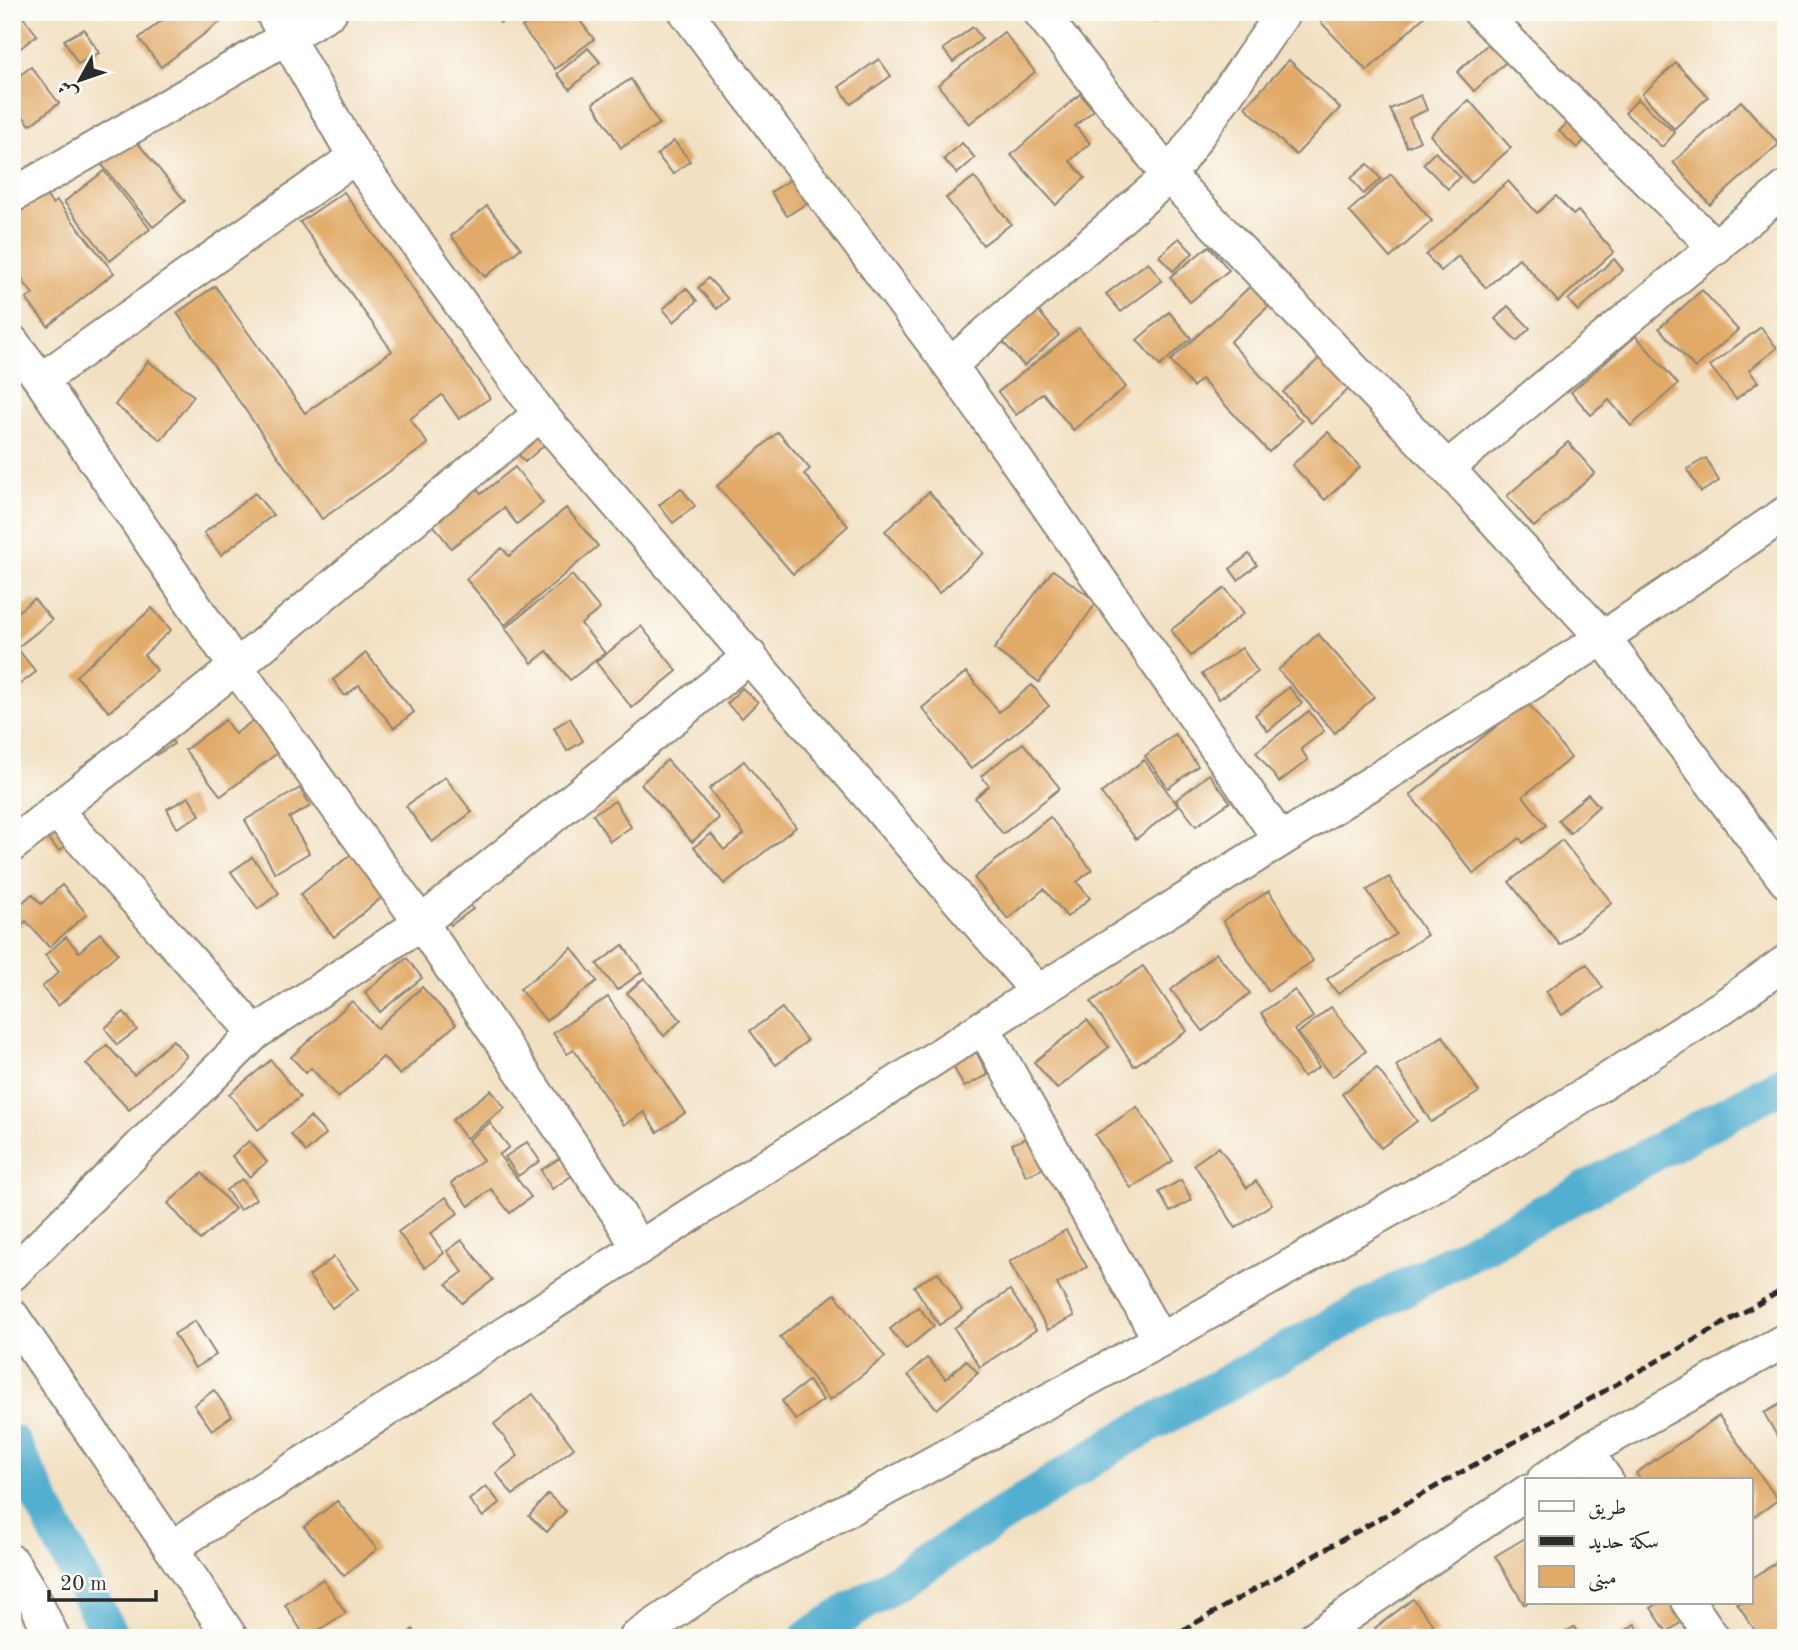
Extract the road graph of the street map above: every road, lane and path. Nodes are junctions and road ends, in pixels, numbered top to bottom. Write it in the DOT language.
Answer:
graph roads {
  1 [pos="330,12"];
  2 [pos="686,12"];
  3 [pos="1040,12"];
  4 [pos="1284,12"];
  5 [pos="1480,12"];
  6 [pos="280,24"];
  7 [pos="355,157"];
  8 [pos="1169,176"];
  9 [pos="1786,188"];
  10 [pos="12,196"];
  11 [pos="1716,248"];
  12 [pos="12,342"];
  13 [pos="950,365"];
  14 [pos="41,380"];
  15 [pos="540,414"];
  16 [pos="1447,468"];
  17 [pos="1786,513"];
  18 [pos="1603,638"];
  19 [pos="750,656"];
  20 [pos="236,667"];
  21 [pos="55,810"];
  22 [pos="1280,839"];
  23 [pos="12,845"];
  24 [pos="1786,881"];
  25 [pos="421,923"];
  26 [pos="1786,962"];
  27 [pos="1038,992"];
  28 [pos="983,1027"];
  29 [pos="255,1032"];
  30 [pos="638,1248"];
  31 [pos="12,1274"];
  32 [pos="12,1316"];
  33 [pos="1160,1340"];
  34 [pos="1786,1340"];
  35 [pos="1586,1451"];
  36 [pos="1547,1478"];
  37 [pos="1605,1478"];
  38 [pos="1525,1493"];
  39 [pos="172,1548"];
  40 [pos="12,1562"];
  41 [pos="22,1601"];
  42 [pos="1690,1604"];
  43 [pos="53,1638"];
  44 [pos="230,1638"];
  45 [pos="636,1638"];
  46 [pos="1314,1638"];
  47 [pos="1713,1638"];
  1 -- 6 [label="street"];
  2 -- 13 [label="street"];
  3 -- 8 [label="street"];
  4 -- 8 [label="street"];
  5 -- 11 [label="street"];
  6 -- 7 [label="street"];
  6 -- 10 [label="street"];
  7 -- 14 [label="street"];
  7 -- 15 [label="street"];
  8 -- 13 [label="street"];
  8 -- 16 [label="street"];
  9 -- 11 [label="street"];
  11 -- 16 [label="street"];
  12 -- 14 [label="street"];
  13 -- 22 [label="street"];
  14 -- 20 [label="street"];
  15 -- 19 [label="street"];
  15 -- 20 [label="street"];
  16 -- 18 [label="street"];
  17 -- 18 [label="street"];
  18 -- 22 [label="street"];
  18 -- 24 [label="street"];
  19 -- 25 [label="street"];
  19 -- 27 [label="street"];
  20 -- 21 [label="street"];
  20 -- 25 [label="street"];
  21 -- 23 [label="street"];
  21 -- 29 [label="street"];
  22 -- 27 [label="street"];
  25 -- 29 [label="street"];
  25 -- 30 [label="street"];
  26 -- 33 [label="street"];
  27 -- 28 [label="street"];
  28 -- 30 [label="street"];
  28 -- 33 [label="street"];
  29 -- 31 [label="street"];
  30 -- 39 [label="street"];
  32 -- 39 [label="street"];
  33 -- 45 [label="street"];
  34 -- 35 [label="street"];
  35 -- 36 [label="street"];
  35 -- 37 [label="street"];
  38 -- 46 [label="street"];
  39 -- 44 [label="street"];
  40 -- 41 [label="street"];
  41 -- 43 [label="street"];
  42 -- 47 [label="street"];
}
